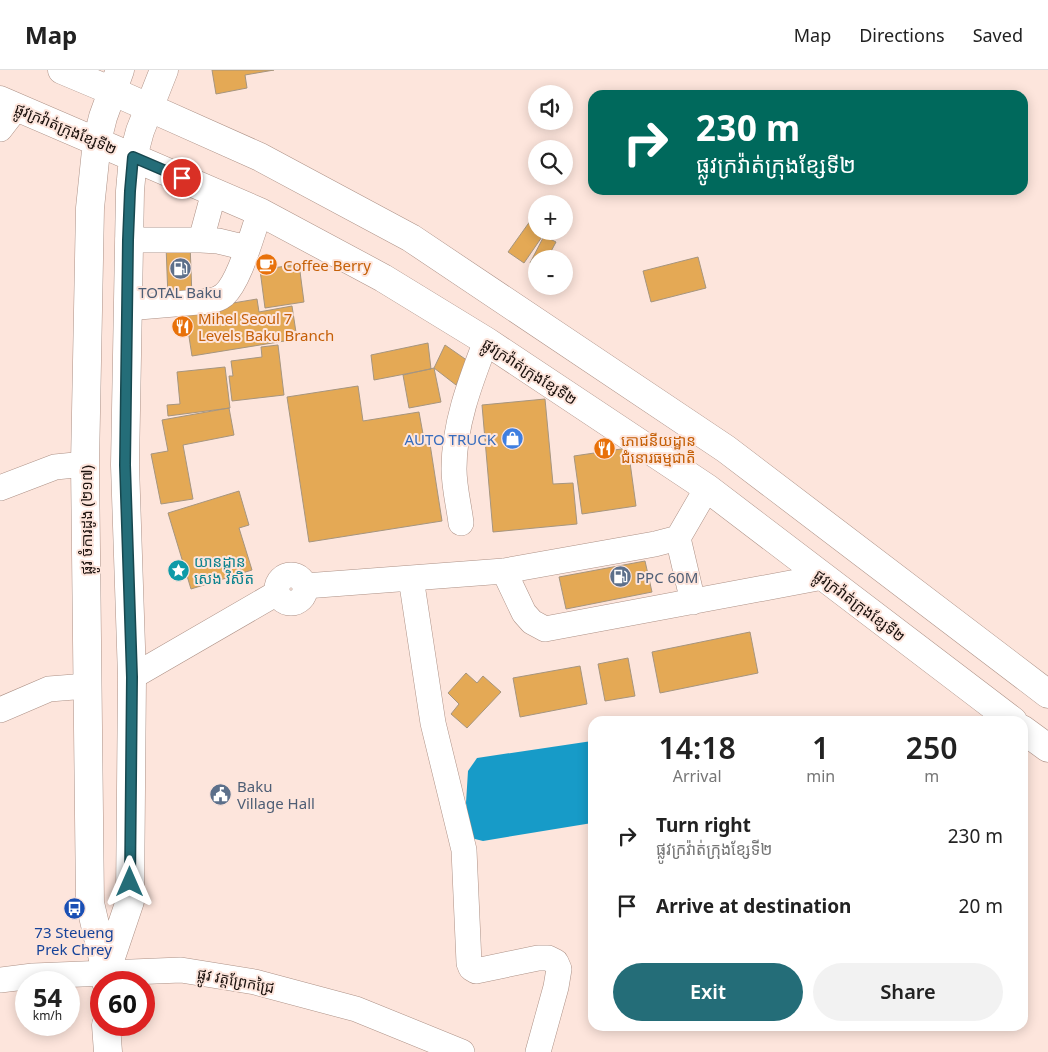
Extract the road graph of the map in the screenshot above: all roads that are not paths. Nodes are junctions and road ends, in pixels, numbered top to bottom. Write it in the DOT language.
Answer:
graph roads {
  1 [pos="62,70"];
  2 [pos="164,70"];
  3 [pos="116,80"];
  4 [pos="9,104"];
  5 [pos="149,108"];
  6 [pos="0,129"];
  7 [pos="97,141"];
  8 [pos="133,157"];
  9 [pos="214,192"];
  10 [pos="260,212"];
  11 [pos="128,240"];
  12 [pos="201,240"];
  13 [pos="246,248"];
  14 [pos="127,308"];
  15 [pos="486,341"];
  16 [pos="85,464"];
  17 [pos="0,488"];
  18 [pos="707,488"];
  19 [pos="461,524"];
  20 [pos="678,538"];
  21 [pos="504,571"];
  22 [pos="824,577"];
  23 [pos="411,578"];
  24 [pos="694,602"];
  25 [pos="132,677"];
  26 [pos="87,686"];
  27 [pos="1048,694"];
  28 [pos="0,710"];
  29 [pos="1006,716"];
  30 [pos="1028,733"];
  31 [pos="1048,748"];
  32 [pos="105,971"];
  33 [pos="108,971"];
  34 [pos="155,972"];
  35 [pos="90,977"];
  36 [pos="0,980"];
  37 [pos="107,1036"];
  38 [pos="108,1052"];
  39 [pos="462,1052"];
  40 [pos="538,1052"];
  1 -- 3 [label="main road"];
  2 -- 5 [label="main road"];
  3 -- 5 [label="main road"];
  3 -- 7 [label="main road, ផ្លូវ ចំការដូង (២១៧)"];
  4 -- 6 [label="street"];
  4 -- 7 [label="main road, ផ្លូវក្រវ៉ាត់ក្រុងខ្សែទី២"];
  5 -- 8 [label="main road"];
  5 -- 27 [label="main road"];
  7 -- 8 [label="main road, ផ្លូវក្រវ៉ាត់ក្រុងខ្សែទី២"];
  7 -- 16 [label="main road, ផ្លូវ ចំការដូង (២១៧)"];
  8 -- 9 [label="main road, ផ្លូវក្រវ៉ាត់ក្រុងខ្សែទី២"];
  8 -- 11 [label="main road"];
  9 -- 10 [label="main road, ផ្លូវក្រវ៉ាត់ក្រុងខ្សែទី២"];
  9 -- 12 [label="street"];
  10 -- 13 [label="street"];
  10 -- 15 [label="main road, ផ្លូវក្រវ៉ាត់ក្រុងខ្សែទី២"];
  11 -- 12 [label="street"];
  11 -- 14 [label="main road"];
  12 -- 13 [label="street"];
  13 -- 14 [label="street"];
  14 -- 25 [label="main road"];
  15 -- 18 [label="main road, ផ្លូវក្រវ៉ាត់ក្រុងខ្សែទី២"];
  15 -- 19 [label="street"];
  16 -- 17 [label="street"];
  16 -- 26 [label="main road, ផ្លូវ ចំការដូង (២១៧)"];
  18 -- 20 [label="street"];
  18 -- 22 [label="main road, ផ្លូវក្រវ៉ាត់ក្រុងខ្សែទី២"];
  20 -- 21 [label="street"];
  20 -- 24 [label="street"];
  21 -- 23 [label="street"];
  21 -- 24 [label="street"];
  22 -- 24 [label="street"];
  22 -- 29 [label="main road, ផ្លូវក្រវ៉ាត់ក្រុងខ្សែទី២"];
  23 -- 25 [label="street"];
  23 -- 40 [label="street"];
  25 -- 33 [label="main road"];
  26 -- 28 [label="street"];
  26 -- 32 [label="main road, ផ្លូវ ចំការដូង (២១៧)"];
  30 -- 31 [label="main road"];
  34 -- 39 [label="street, ផ្លូវ វត្តព្រែកជ្រៃ"];
  35 -- 36 [label="street, ផ្លូវ វត្តព្រែកជ្រៃ"];
  37 -- 38 [label="main road"];
}
